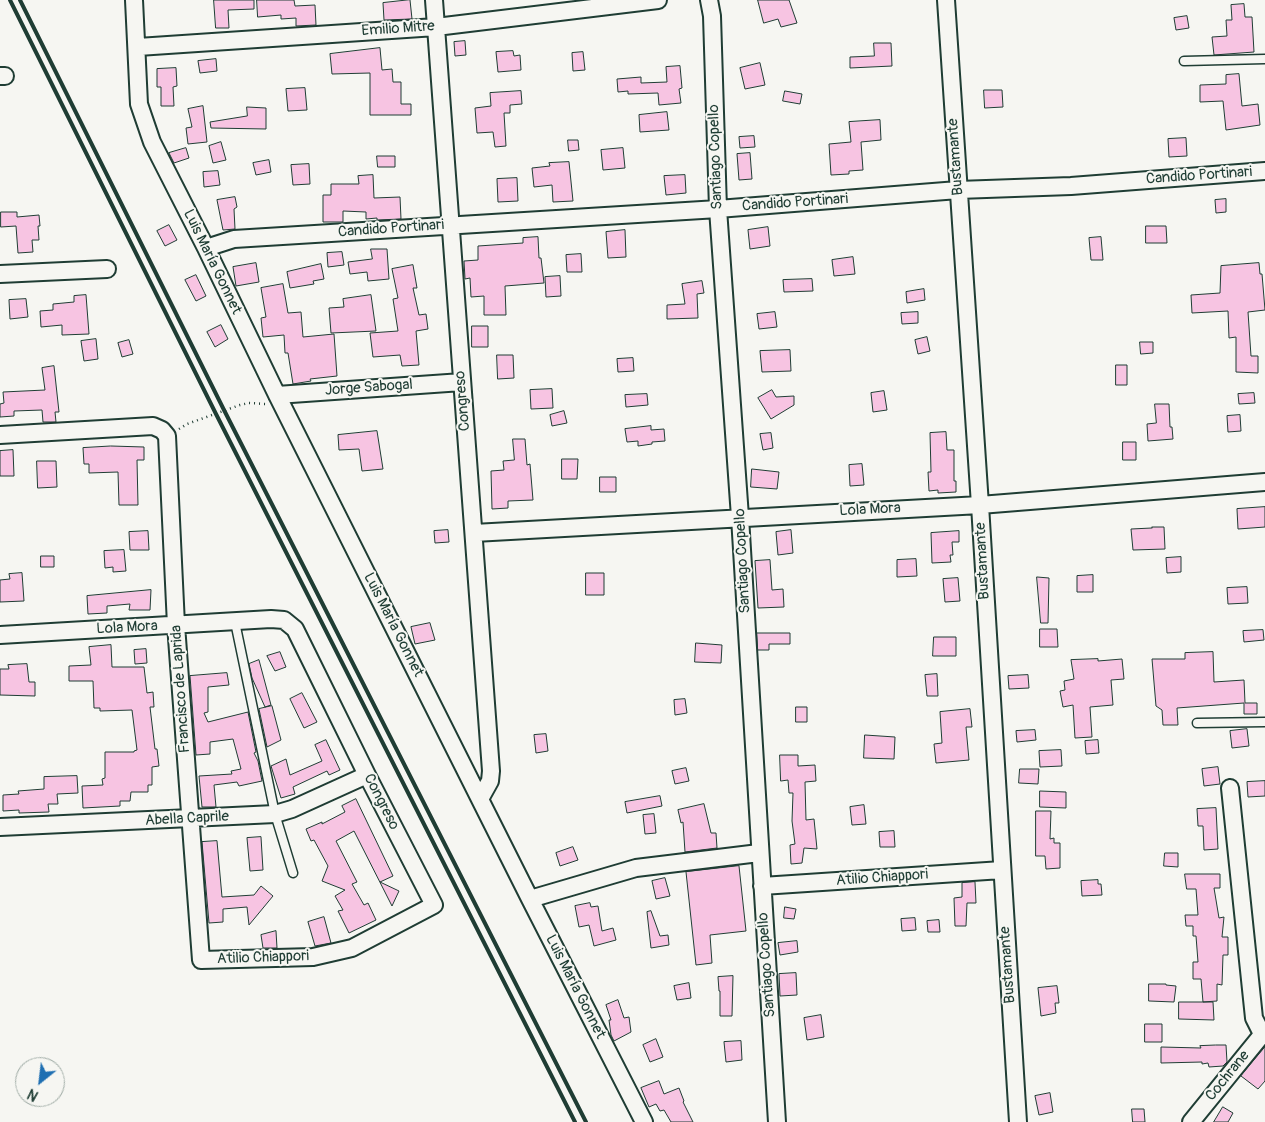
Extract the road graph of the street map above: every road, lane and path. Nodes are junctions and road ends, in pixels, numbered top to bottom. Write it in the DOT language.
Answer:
graph roads {
  1 [pos="134,0"];
  2 [pos="434,0"];
  3 [pos="658,0"];
  4 [pos="709,0"];
  5 [pos="946,0"];
  6 [pos="436,27"];
  7 [pos="138,47"];
  8 [pos="1265,58"];
  9 [pos="1184,61"];
  10 [pos="1265,171"];
  11 [pos="958,190"];
  12 [pos="718,209"];
  13 [pos="451,225"];
  14 [pos="206,248"];
  15 [pos="108,269"];
  16 [pos="0,274"];
  17 [pos="462,382"];
  18 [pos="277,395"];
  19 [pos="0,435"];
  20 [pos="167,436"];
  21 [pos="1265,482"];
  22 [pos="980,505"];
  23 [pos="740,517"];
  24 [pos="474,533"];
  25 [pos="284,620"];
  26 [pos="235,622"];
  27 [pos="176,625"];
  28 [pos="0,635"];
  29 [pos="1265,722"];
  30 [pos="1197,723"];
  31 [pos="367,775"];
  32 [pos="1230,788"];
  33 [pos="480,799"];
  34 [pos="275,814"];
  35 [pos="190,819"];
  36 [pos="0,828"];
  37 [pos="760,853"];
  38 [pos="1002,870"];
  39 [pos="292,874"];
  40 [pos="762,886"];
  41 [pos="530,899"];
  42 [pos="434,905"];
  43 [pos="200,960"];
  44 [pos="1263,1033"];
  45 [pos="644,1122"];
  46 [pos="776,1122"];
  47 [pos="1018,1122"];
  48 [pos="1191,1122"];
  1 -- 7 [label="street, Luis María Gonnet"];
  2 -- 6 [label="street, Congreso"];
  3 -- 6 [label="street, Emilio Mitre"];
  4 -- 12 [label="street, Santiago Copello"];
  5 -- 11 [label="street, Bustamante"];
  6 -- 7 [label="street, Emilio Mitre"];
  6 -- 13 [label="street, Congreso"];
  7 -- 14 [label="street, Luis María Gonnet"];
  8 -- 9 [label="lane"];
  10 -- 11 [label="street, Candido Portinari"];
  11 -- 12 [label="street, Candido Portinari"];
  11 -- 22 [label="street, Bustamante"];
  12 -- 13 [label="street, Candido Portinari"];
  12 -- 23 [label="street, Santiago Copello"];
  13 -- 14 [label="street, Candido Portinari"];
  13 -- 17 [label="street, Congreso"];
  14 -- 18 [label="street, Luis María Gonnet"];
  15 -- 16 [label="street"];
  17 -- 18 [label="street, Jorge Sabogal"];
  17 -- 24 [label="street, Congreso"];
  18 -- 20 [label="path"];
  18 -- 33 [label="street, Luis María Gonnet"];
  19 -- 20 [label="street"];
  20 -- 27 [label="street, Francisco de Laprida"];
  21 -- 22 [label="street, Lola Mora"];
  22 -- 23 [label="street, Lola Mora"];
  22 -- 38 [label="street, Bustamante"];
  23 -- 24 [label="street, Lola Mora"];
  23 -- 37 [label="street, Santiago Copello"];
  24 -- 33 [label="street, Congreso"];
  25 -- 26 [label="street, Lola Mora"];
  25 -- 31 [label="street, Congreso"];
  26 -- 27 [label="street, Lola Mora"];
  26 -- 34 [label="lane"];
  27 -- 28 [label="street, Lola Mora"];
  27 -- 35 [label="street, Francisco de Laprida"];
  29 -- 30 [label="lane"];
  31 -- 34 [label="street, Abella Caprile"];
  31 -- 42 [label="street, Congreso"];
  32 -- 44 [label="street"];
  33 -- 41 [label="street, Luis María Gonnet"];
  34 -- 35 [label="street, Abella Caprile"];
  34 -- 39 [label="lane"];
  35 -- 36 [label="street, Abella Caprile"];
  35 -- 43 [label="street, Francisco de Laprida"];
  37 -- 40 [label="street, Santiago Copello"];
  37 -- 41 [label="street"];
  38 -- 40 [label="street, Atilio Chiappori"];
  38 -- 47 [label="street, Bustamante"];
  40 -- 46 [label="street, Santiago Copello"];
  41 -- 45 [label="street, Luis María Gonnet"];
  42 -- 43 [label="street, Atilio Chiappori"];
  44 -- 48 [label="street, Cochrane"];
}
